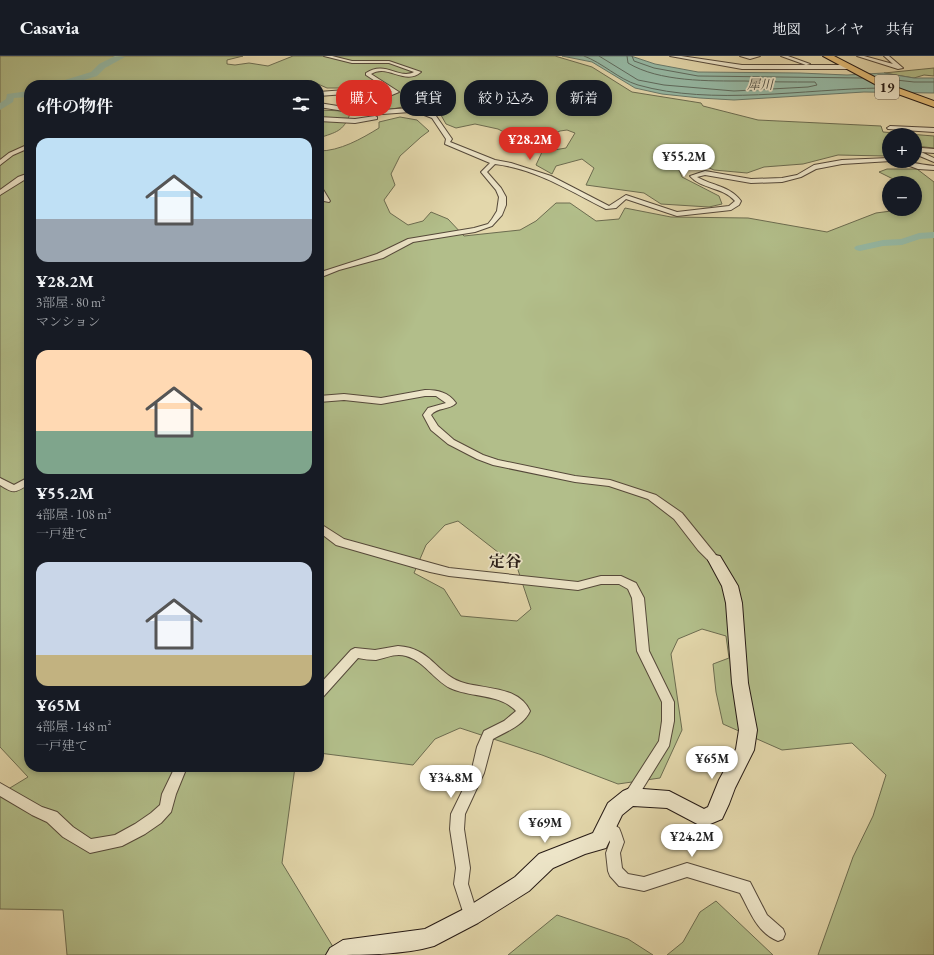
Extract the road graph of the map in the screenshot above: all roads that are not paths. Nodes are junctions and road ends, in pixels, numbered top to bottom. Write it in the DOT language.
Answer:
graph roads {
  1 [pos="326,56"];
  2 [pos="672,56"];
  3 [pos="742,56"];
  4 [pos="758,56"];
  5 [pos="783,56"];
  6 [pos="827,56"];
  7 [pos="859,56"];
  8 [pos="886,56"];
  9 [pos="814,66"];
  10 [pos="849,68"];
  11 [pos="324,94"];
  12 [pos="930,103"];
  13 [pos="324,106"];
  14 [pos="400,111"];
  15 [pos="400,113"];
  16 [pos="432,116"];
  17 [pos="324,119"];
  18 [pos="922,128"];
  19 [pos="934,128"];
  20 [pos="24,148"];
  21 [pos="934,151"];
  22 [pos="882,160"];
  23 [pos="934,160"];
  24 [pos="494,162"];
  25 [pos="0,163"];
  26 [pos="922,167"];
  27 [pos="934,168"];
  28 [pos="24,176"];
  29 [pos="0,193"];
  30 [pos="324,196"];
  31 [pos="327,201"];
  32 [pos="324,274"];
  33 [pos="324,399"];
  34 [pos="0,481"];
  35 [pos="24,483"];
  36 [pos="324,531"];
  37 [pos="715,560"];
  38 [pos="324,688"];
  39 [pos="179,772"];
  40 [pos="0,789"];
  41 [pos="630,797"];
  42 [pos="606,826"];
  43 [pos="471,916"];
  44 [pos="778,934"];
  45 [pos="337,955"];
  1 -- 11 [label="street"];
  2 -- 10 [label="street"];
  3 -- 4 [label="street"];
  5 -- 9 [label="street"];
  6 -- 10 [label="highway, 19"];
  7 -- 8 [label="street"];
  10 -- 12 [label="highway, 19"];
  13 -- 14 [label="street"];
  15 -- 17 [label="street"];
  16 -- 24 [label="street"];
  18 -- 19 [label="street"];
  20 -- 25 [label="street"];
  21 -- 23 [label="street"];
  22 -- 24 [label="street"];
  24 -- 32 [label="street"];
  26 -- 27 [label="street"];
  28 -- 29 [label="street"];
  30 -- 31 [label="street"];
  33 -- 37 [label="street"];
  34 -- 35 [label="street"];
  36 -- 41 [label="street"];
  37 -- 41 [label="street"];
  38 -- 43 [label="street"];
  39 -- 40 [label="street"];
  41 -- 42 [label="street"];
  42 -- 43 [label="street"];
  42 -- 44 [label="street"];
  43 -- 45 [label="street"];
}
